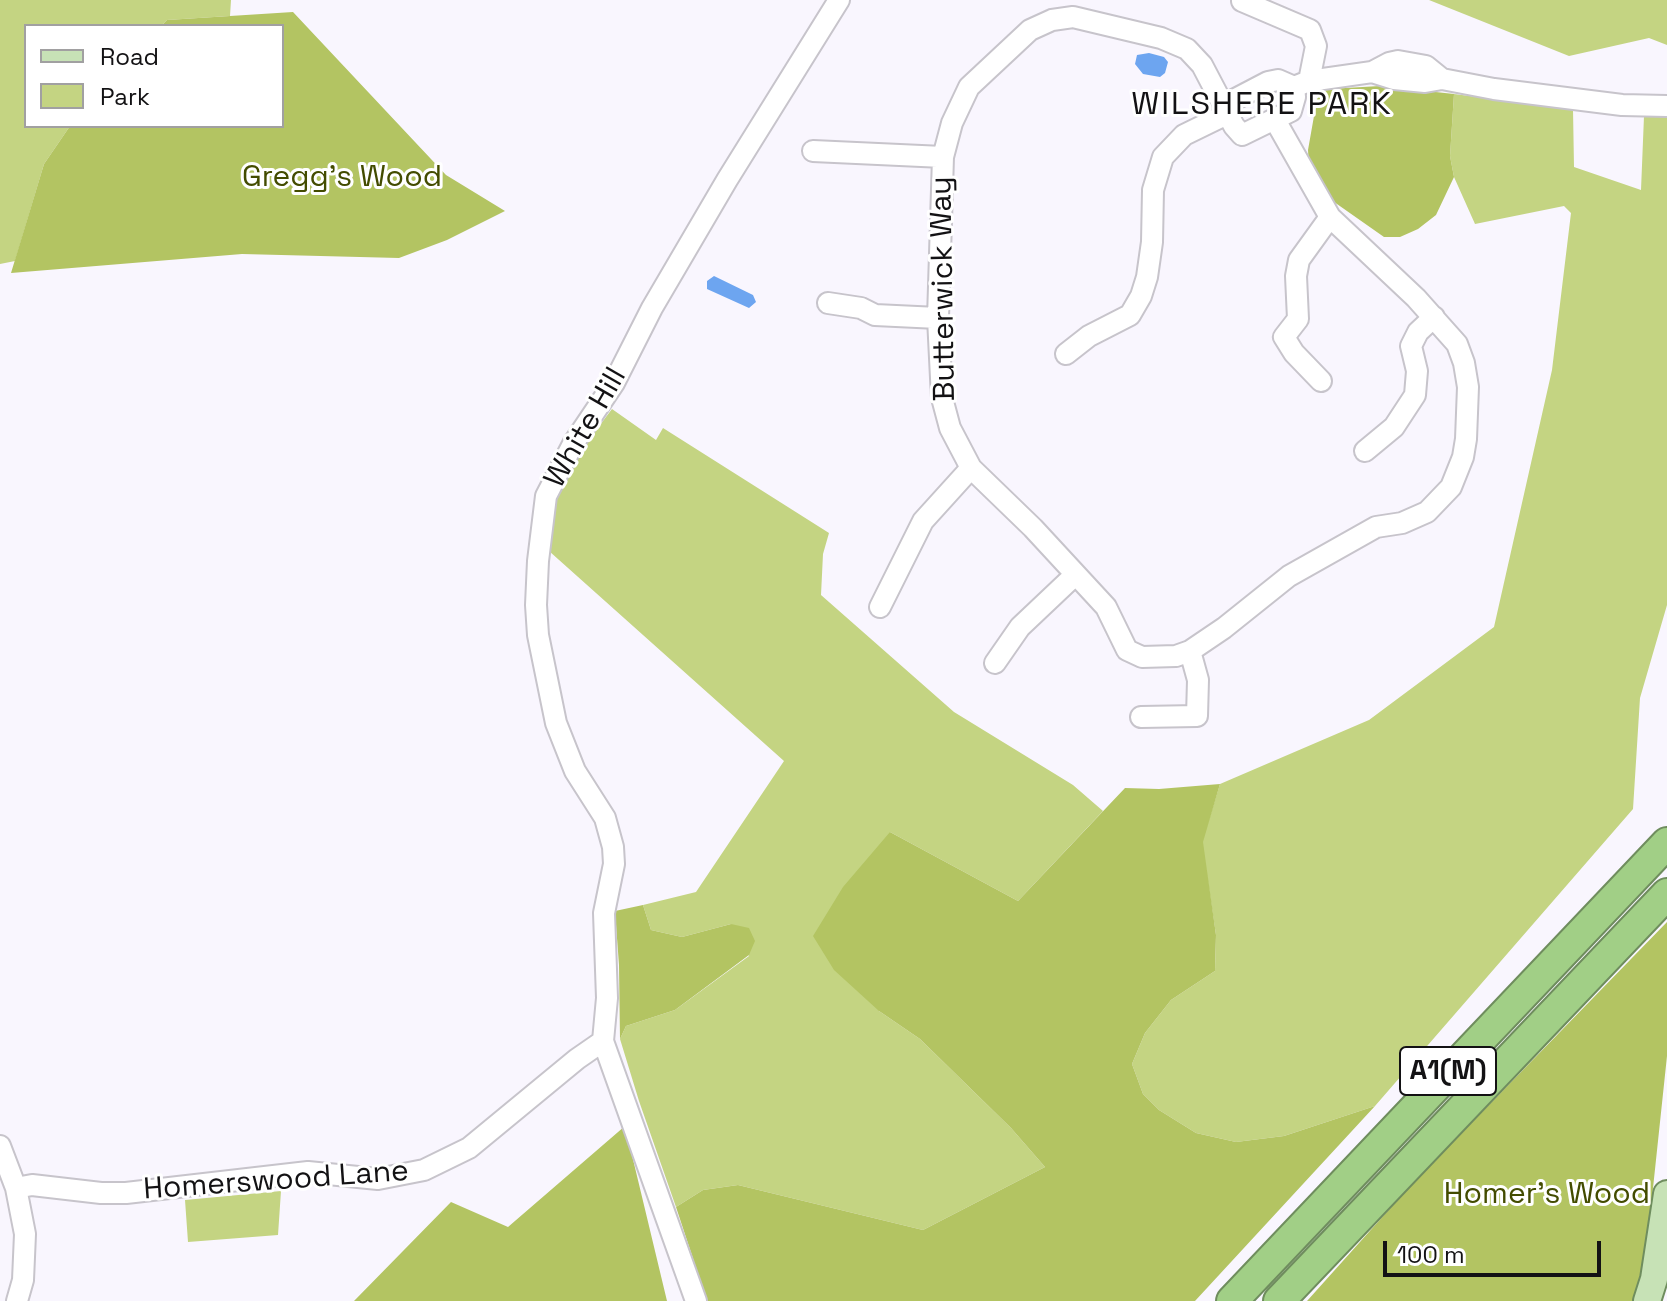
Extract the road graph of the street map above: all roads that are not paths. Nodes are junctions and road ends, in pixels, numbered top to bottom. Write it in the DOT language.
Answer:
graph roads {
  1 [pos="839,0"];
  2 [pos="1242,1"];
  3 [pos="1073,8"];
  4 [pos="1302,84"];
  5 [pos="1667,106"];
  6 [pos="1226,110"];
  7 [pos="1275,120"];
  8 [pos="813,151"];
  9 [pos="943,157"];
  10 [pos="1330,217"];
  11 [pos="828,303"];
  12 [pos="1434,317"];
  13 [pos="938,318"];
  14 [pos="1066,354"];
  15 [pos="1321,381"];
  16 [pos="1365,451"];
  17 [pos="971,468"];
  18 [pos="1075,575"];
  19 [pos="880,607"];
  20 [pos="1190,651"];
  21 [pos="995,663"];
  22 [pos="1141,717"];
  23 [pos="1667,843"];
  24 [pos="1667,894"];
  25 [pos="603,1041"];
  26 [pos="0,1146"];
  27 [pos="16,1188"];
  28 [pos="1667,1194"];
  29 [pos="17,1301"];
  30 [pos="696,1301"];
  31 [pos="1232,1301"];
  32 [pos="1279,1301"];
  33 [pos="1647,1301"];
  1 -- 25 [label="street, White Hill"];
  2 -- 4 [label="street"];
  3 -- 6 [label="street, Butterwick Way"];
  3 -- 9 [label="street, Butterwick Way"];
  4 -- 5 [label="street"];
  4 -- 6 [label="street"];
  4 -- 7 [label="street"];
  6 -- 7 [label="street"];
  6 -- 14 [label="street"];
  7 -- 10 [label="street, Butterwick Way"];
  8 -- 9 [label="street"];
  9 -- 13 [label="street, Butterwick Way"];
  10 -- 12 [label="street, Butterwick Way"];
  10 -- 15 [label="street"];
  11 -- 13 [label="street"];
  12 -- 16 [label="street"];
  12 -- 20 [label="street, Butterwick Way"];
  13 -- 17 [label="street, Butterwick Way"];
  17 -- 18 [label="street, Butterwick Way"];
  17 -- 19 [label="street"];
  18 -- 20 [label="street, Butterwick Way"];
  18 -- 21 [label="street"];
  20 -- 22 [label="street"];
  23 -- 31 [label="highway, A1(M)"];
  24 -- 32 [label="highway, A1(M)"];
  25 -- 27 [label="street, Homerswood Lane"];
  25 -- 30 [label="street"];
  26 -- 27 [label="street"];
  27 -- 29 [label="street"];
  28 -- 33 [label="main road"];
}
